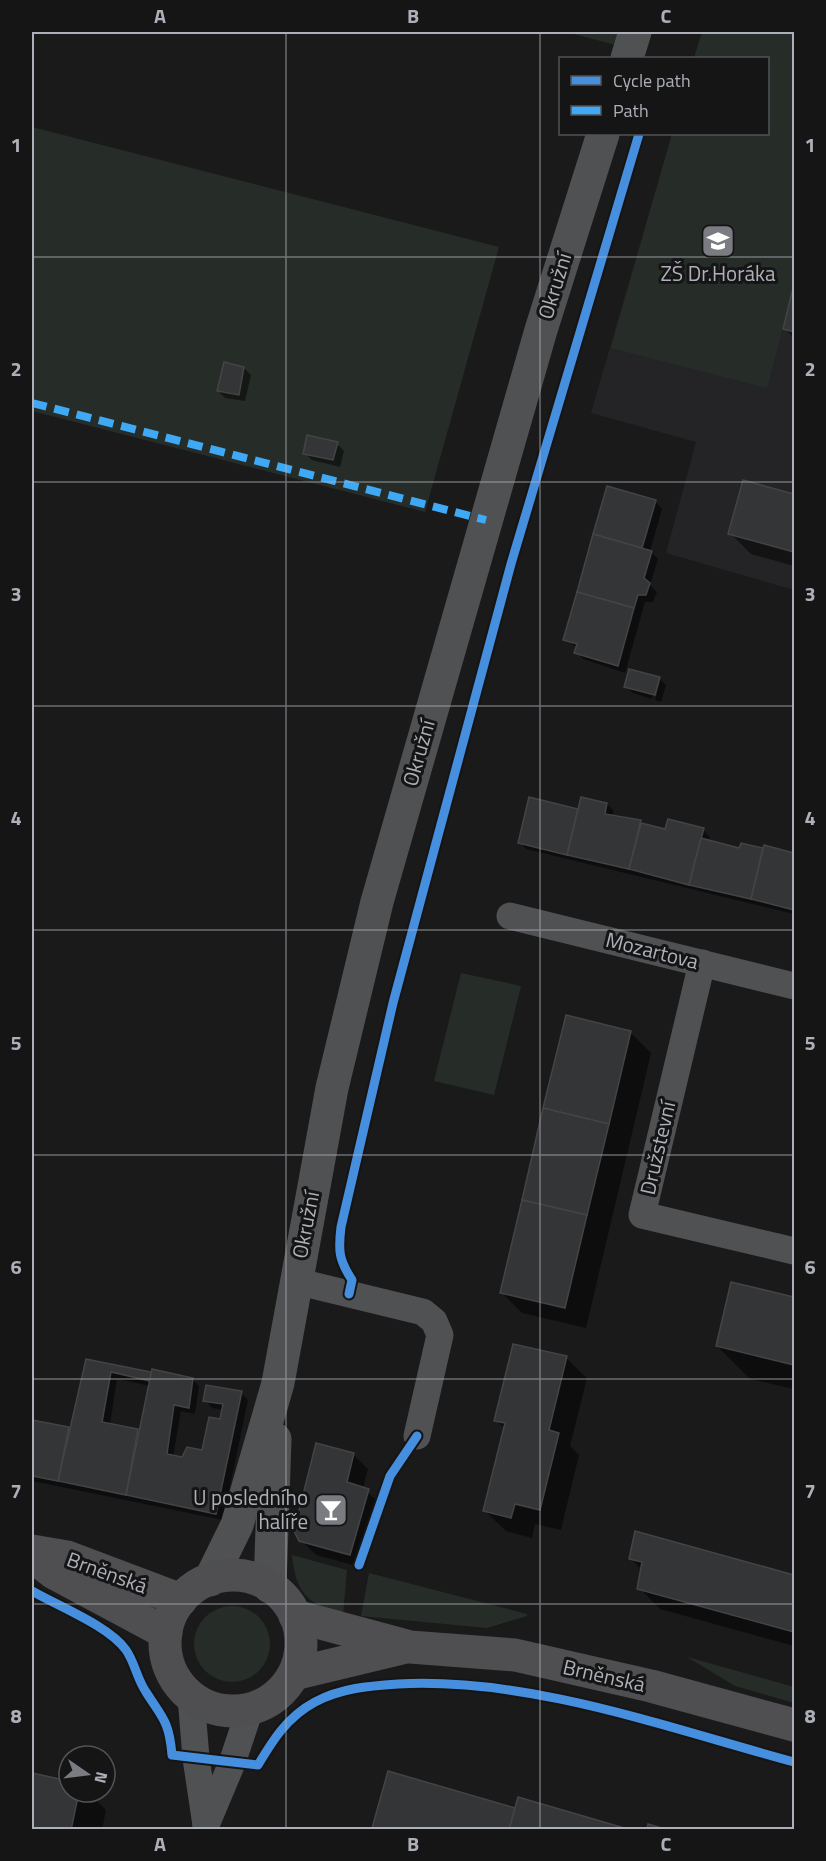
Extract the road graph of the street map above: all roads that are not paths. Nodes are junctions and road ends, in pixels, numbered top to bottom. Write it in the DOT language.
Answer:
graph roads {
  1 [pos="635,32"];
  2 [pos="627,57"];
  3 [pos="603,135"];
  4 [pos="510,916"];
  5 [pos="702,963"];
  6 [pos="795,986"];
  7 [pos="795,1251"];
  8 [pos="295,1281"];
  9 [pos="278,1383"];
  10 [pos="417,1436"];
  11 [pos="32,1553"];
  12 [pos="210,1580"];
  13 [pos="270,1587"];
  14 [pos="181,1600"];
  15 [pos="296,1616"];
  16 [pos="166,1633"];
  17 [pos="410,1647"];
  18 [pos="294,1674"];
  19 [pos="191,1697"];
  20 [pos="250,1709"];
  21 [pos="795,1725"];
  22 [pos="206,1827"];
  1 -- 2 [label="street"];
  3 -- 8 [label="street, Okružní"];
  4 -- 5 [label="street, Mozartova"];
  5 -- 6 [label="street, Mozartova"];
  5 -- 7 [label="street, Družstevní"];
  8 -- 9 [label="street, Okružní"];
  8 -- 10 [label="street"];
  9 -- 12 [label="street, Okružní"];
  9 -- 13 [label="street, Okružní"];
  11 -- 14 [label="main road, Brněnská"];
  11 -- 16 [label="main road, Brněnská"];
  12 -- 13 [label="main road"];
  12 -- 14 [label="main road"];
  13 -- 15 [label="main road"];
  14 -- 16 [label="main road"];
  15 -- 17 [label="main road, Brněnská"];
  15 -- 18 [label="main road"];
  16 -- 19 [label="main road"];
  17 -- 18 [label="main road, Brněnská"];
  17 -- 21 [label="main road, Brněnská"];
  18 -- 20 [label="main road"];
  19 -- 20 [label="main road"];
  19 -- 22 [label="street"];
  20 -- 22 [label="street"];
}
